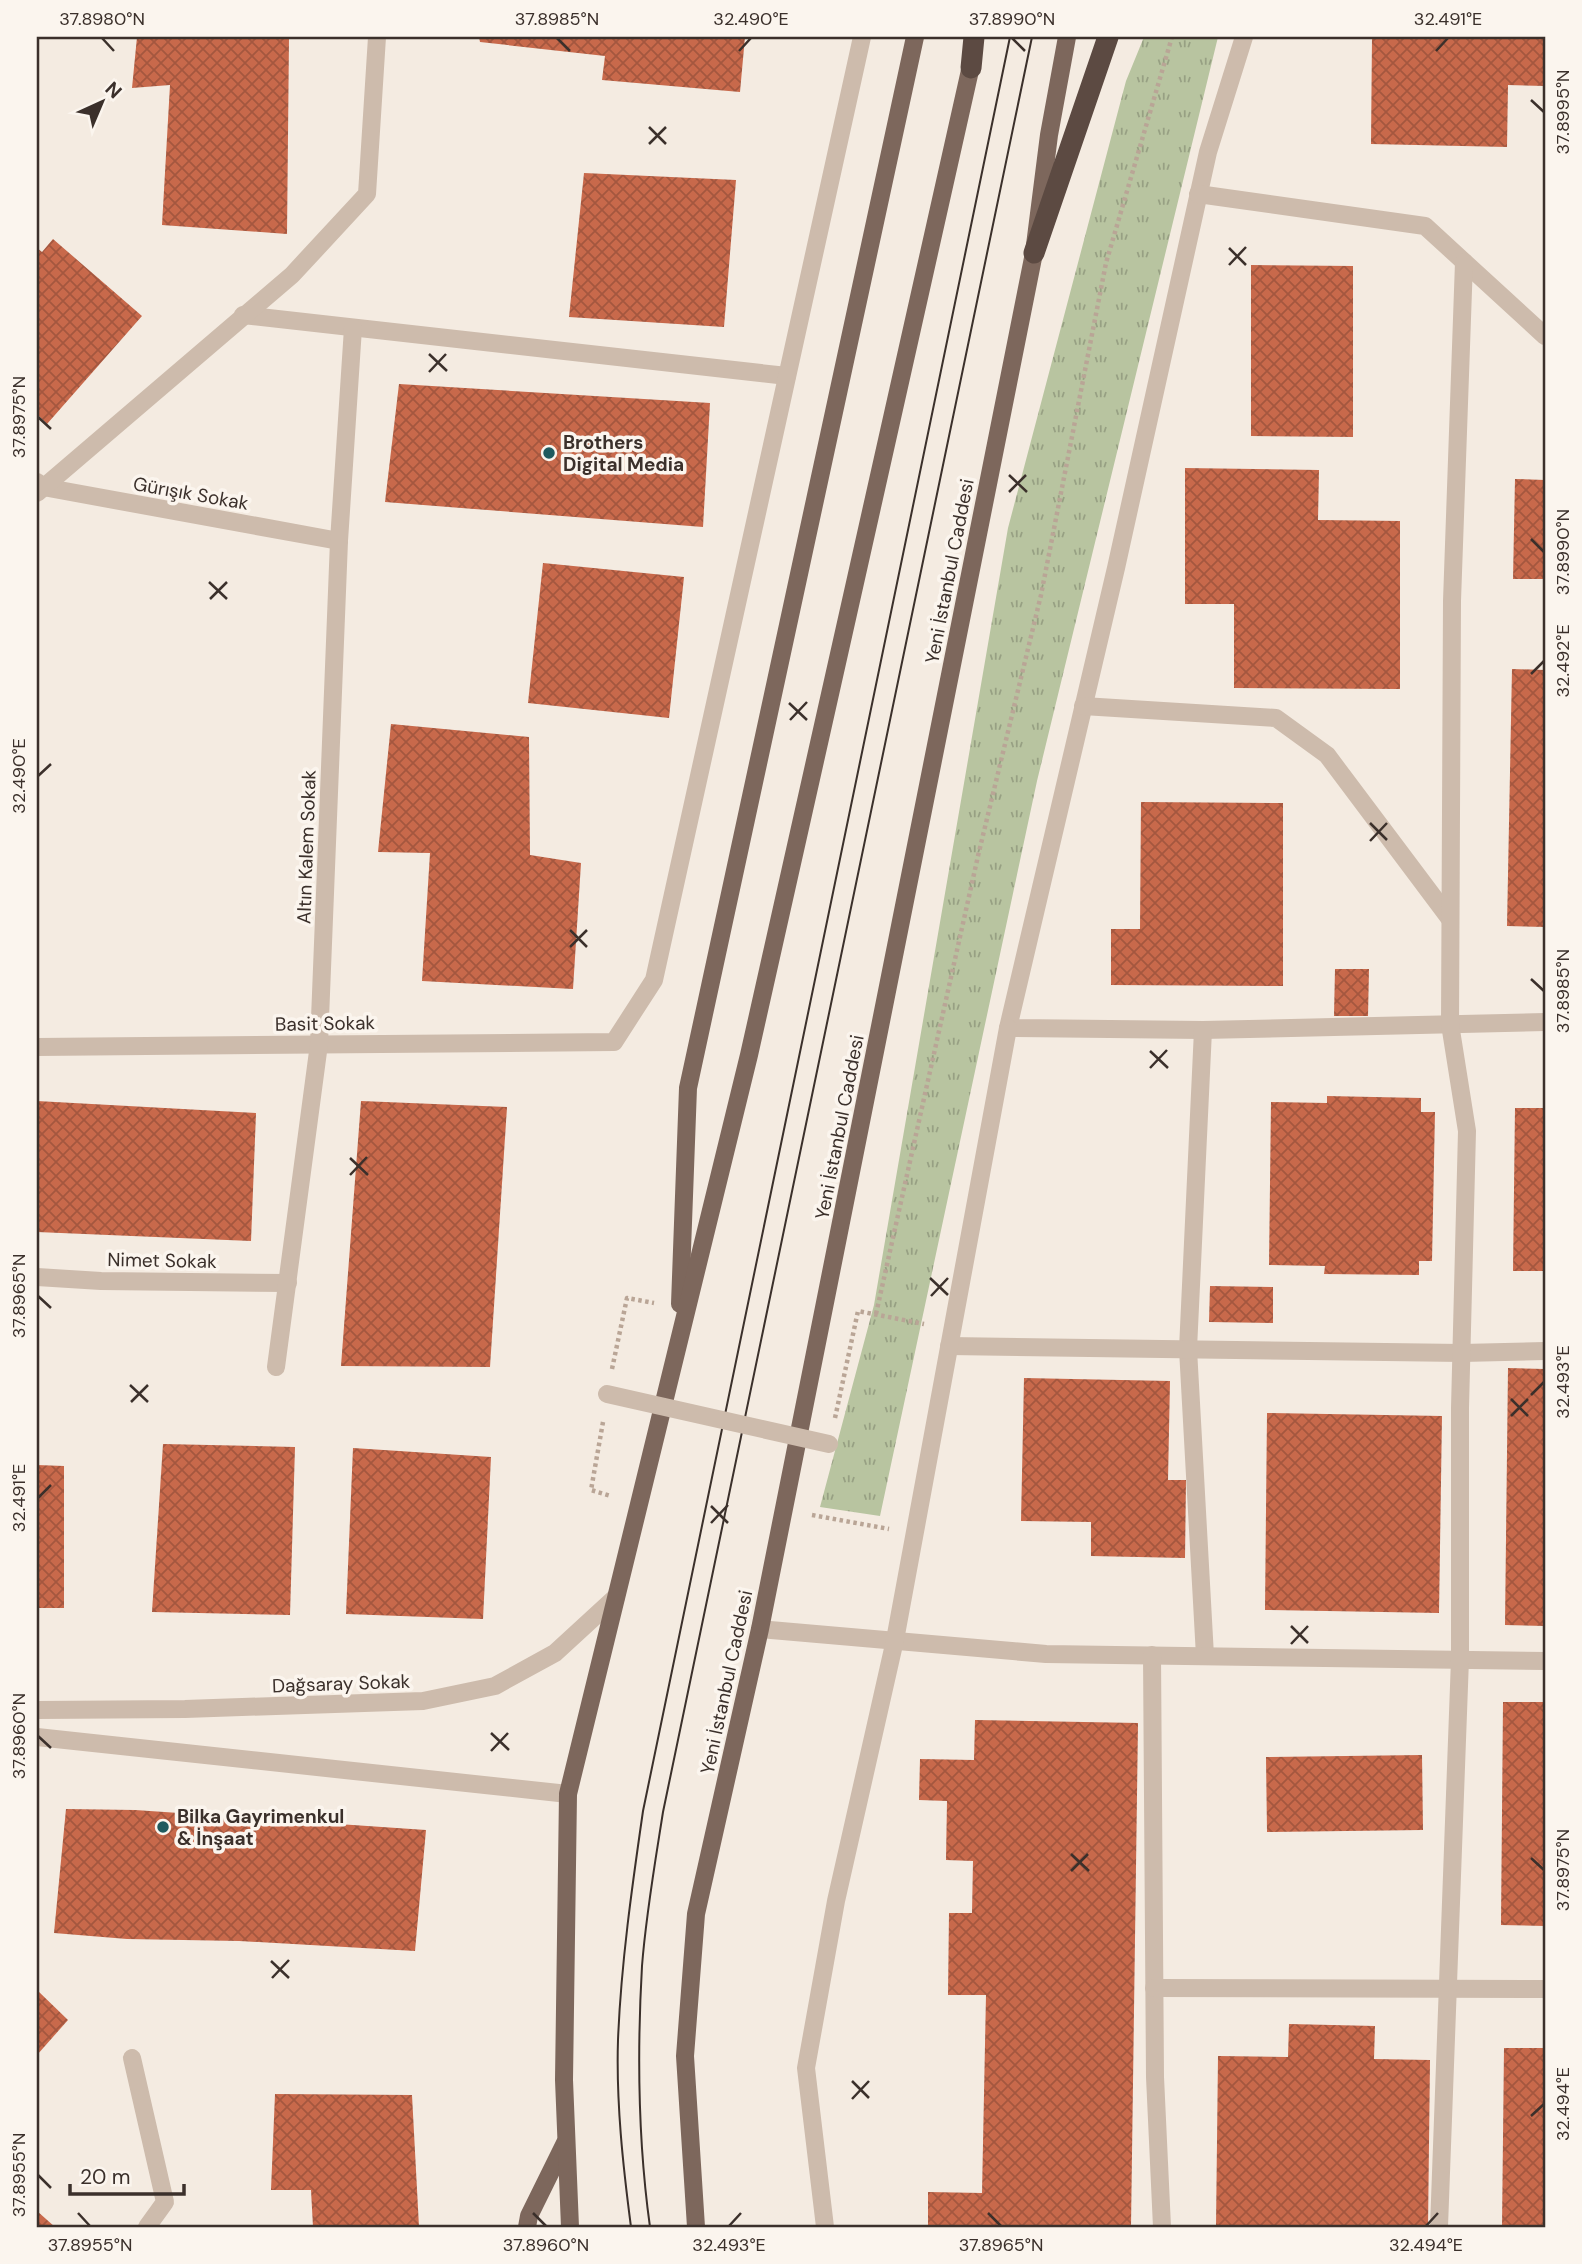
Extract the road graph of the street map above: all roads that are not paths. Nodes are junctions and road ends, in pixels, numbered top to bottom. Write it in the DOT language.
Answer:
graph roads {
  1 [pos="377,37"];
  2 [pos="862,37"];
  3 [pos="915,37"];
  4 [pos="976,37"];
  5 [pos="1067,37"];
  6 [pos="1108,37"];
  7 [pos="1244,37"];
  8 [pos="971,68"];
  9 [pos="1198,194"];
  10 [pos="1034,253"];
  11 [pos="1464,262"];
  12 [pos="243,315"];
  13 [pos="353,328"];
  14 [pos="1545,336"];
  15 [pos="787,376"];
  16 [pos="39,487"];
  17 [pos="340,541"];
  18 [pos="1083,706"];
  19 [pos="1450,919"];
  20 [pos="1545,1022"];
  21 [pos="1450,1024"];
  22 [pos="1007,1028"];
  23 [pos="1203,1030"];
  24 [pos="319,1044"];
  25 [pos="37,1047"];
  26 [pos="37,1277"];
  27 [pos="288,1283"];
  28 [pos="950,1338"];
  29 [pos="679,1342"];
  30 [pos="1188,1349"];
  31 [pos="1545,1351"];
  32 [pos="1462,1353"];
  33 [pos="276,1367"];
  34 [pos="607,1394"];
  35 [pos="829,1444"];
  36 [pos="616,1597"];
  37 [pos="760,1629"];
  38 [pos="895,1640"];
  39 [pos="1152,1656"];
  40 [pos="1205,1656"];
  41 [pos="1460,1660"];
  42 [pos="1545,1661"];
  43 [pos="37,1710"];
  44 [pos="37,1737"];
  45 [pos="568,1794"];
  46 [pos="1154,1988"];
  47 [pos="1448,1988"];
  48 [pos="1545,1989"];
  49 [pos="132,2058"];
  50 [pos="566,2140"];
  51 [pos="147,2227"];
  52 [pos="527,2227"];
  53 [pos="570,2227"];
  54 [pos="696,2227"];
  55 [pos="825,2227"];
  56 [pos="1162,2227"];
  57 [pos="1439,2227"];
  1 -- 12 [label="street"];
  2 -- 15 [label="street"];
  3 -- 29 [label="main road"];
  4 -- 8 [label="highway"];
  5 -- 10 [label="main road, Yeni İstanbul Caddesi"];
  6 -- 10 [label="highway"];
  7 -- 9 [label="street"];
  8 -- 29 [label="main road"];
  9 -- 11 [label="street"];
  9 -- 18 [label="street"];
  10 -- 37 [label="main road, Yeni İstanbul Caddesi"];
  11 -- 14 [label="street"];
  11 -- 19 [label="street"];
  12 -- 13 [label="street"];
  12 -- 16 [label="street"];
  13 -- 15 [label="street"];
  13 -- 17 [label="street, Altın Kalem Sokak"];
  15 -- 24 [label="street, Basit Sokak"];
  16 -- 17 [label="street, Gürışık Sokak"];
  17 -- 24 [label="street, Altın Kalem Sokak"];
  18 -- 19 [label="street"];
  18 -- 22 [label="street"];
  19 -- 21 [label="street"];
  20 -- 21 [label="street"];
  21 -- 23 [label="street"];
  21 -- 32 [label="street"];
  22 -- 23 [label="street"];
  22 -- 28 [label="street"];
  23 -- 30 [label="street"];
  24 -- 25 [label="street, Basit Sokak"];
  24 -- 27 [label="street, Altın Kalem Sokak"];
  26 -- 27 [label="street, Nimet Sokak"];
  27 -- 33 [label="street, Altın Kalem Sokak"];
  28 -- 30 [label="street"];
  28 -- 38 [label="street"];
  29 -- 36 [label="main road"];
  30 -- 32 [label="street"];
  30 -- 40 [label="street"];
  31 -- 32 [label="street"];
  32 -- 41 [label="street"];
  34 -- 35 [label="street, bridge"];
  36 -- 43 [label="street, Dağsaray Sokak"];
  36 -- 45 [label="main road"];
  37 -- 38 [label="street"];
  37 -- 54 [label="main road, Yeni İstanbul Caddesi"];
  38 -- 39 [label="street"];
  38 -- 55 [label="street"];
  39 -- 40 [label="street"];
  39 -- 46 [label="street"];
  40 -- 41 [label="street"];
  41 -- 42 [label="street"];
  41 -- 47 [label="street"];
  44 -- 45 [label="street"];
  45 -- 50 [label="main road"];
  46 -- 47 [label="street"];
  46 -- 56 [label="street"];
  47 -- 48 [label="street"];
  47 -- 57 [label="street"];
  49 -- 51 [label="street"];
  50 -- 52 [label="main road"];
  50 -- 53 [label="main road"];
}
